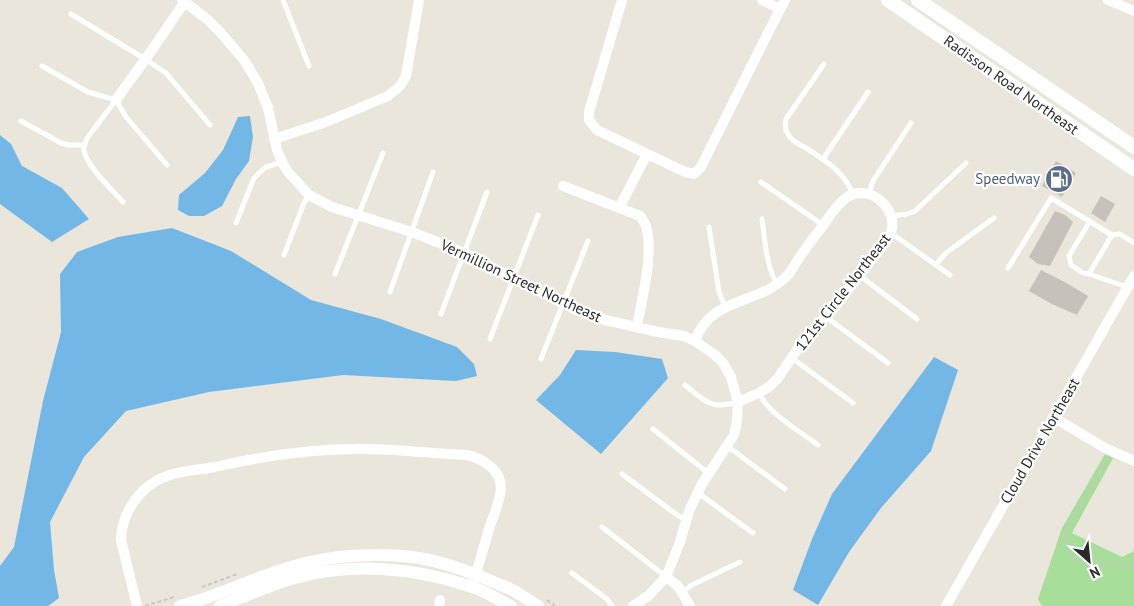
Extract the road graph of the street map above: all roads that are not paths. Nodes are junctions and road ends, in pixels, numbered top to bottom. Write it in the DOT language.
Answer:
graph roads {
  1 [pos="282,0"];
  2 [pos="419,0"];
  3 [pos="622,0"];
  4 [pos="762,0"];
  5 [pos="888,0"];
  6 [pos="918,0"];
  7 [pos="1108,0"];
  8 [pos="184,1"];
  9 [pos="783,5"];
  10 [pos="1134,11"];
  11 [pos="71,14"];
  12 [pos="145,59"];
  13 [pos="824,64"];
  14 [pos="42,66"];
  15 [pos="309,66"];
  16 [pos="868,92"];
  17 [pos="116,100"];
  18 [pos="21,121"];
  19 [pos="911,122"];
  20 [pos="210,125"];
  21 [pos="274,139"];
  22 [pos="84,144"];
  23 [pos="1134,147"];
  24 [pos="383,153"];
  25 [pos="648,154"];
  26 [pos="823,159"];
  27 [pos="282,162"];
  28 [pos="966,163"];
  29 [pos="167,165"];
  30 [pos="1134,169"];
  31 [pos="434,172"];
  32 [pos="761,182"];
  33 [pos="563,186"];
  34 [pos="487,192"];
  35 [pos="853,194"];
  36 [pos="869,194"];
  37 [pos="309,195"];
  38 [pos="123,202"];
  39 [pos="619,208"];
  40 [pos="538,214"];
  41 [pos="358,215"];
  42 [pos="891,216"];
  43 [pos="994,218"];
  44 [pos="762,219"];
  45 [pos="1090,221"];
  46 [pos="236,223"];
  47 [pos="823,225"];
  48 [pos="710,227"];
  49 [pos="412,232"];
  50 [pos="892,233"];
  51 [pos="1112,235"];
  52 [pos="588,241"];
  53 [pos="1134,243"];
  54 [pos="464,253"];
  55 [pos="284,255"];
  56 [pos="936,264"];
  57 [pos="1008,268"];
  58 [pos="335,274"];
  59 [pos="1089,274"];
  60 [pos="950,275"];
  61 [pos="859,276"];
  62 [pos="1134,276"];
  63 [pos="514,278"];
  64 [pos="777,284"];
  65 [pos="1131,289"];
  66 [pos="390,292"];
  67 [pos="563,303"];
  68 [pos="725,307"];
  69 [pos="441,314"];
  70 [pos="826,317"];
  71 [pos="917,319"];
  72 [pos="637,326"];
  73 [pos="490,339"];
  74 [pos="695,341"];
  75 [pos="791,358"];
  76 [pos="541,359"];
  77 [pos="888,363"];
  78 [pos="685,385"];
  79 [pos="760,393"];
  80 [pos="738,402"];
  81 [pos="853,404"];
  82 [pos="1053,417"];
  83 [pos="653,429"];
  84 [pos="818,445"];
  85 [pos="727,446"];
  86 [pos="1134,462"];
  87 [pos="708,473"];
  88 [pos="622,474"];
  89 [pos="785,489"];
  90 [pos="698,492"];
  91 [pos="686,520"];
  92 [pos="602,527"];
  93 [pos="754,532"];
  94 [pos="740,562"];
  95 [pos="572,573"];
  96 [pos="476,574"];
  97 [pos="666,577"];
  98 [pos="470,586"];
  99 [pos="682,592"];
  100 [pos="136,606"];
  101 [pos="180,606"];
  102 [pos="220,606"];
  103 [pos="511,606"];
  104 [pos="538,606"];
  105 [pos="612,606"];
  106 [pos="633,606"];
  107 [pos="690,606"];
  108 [pos="946,606"];
  1 -- 15 [label="lane"];
  2 -- 21 [label="street"];
  3 -- 25 [label="street"];
  4 -- 9 [label="street"];
  5 -- 30 [label="main road, Radisson Road Northeast"];
  6 -- 23 [label="main road, Radisson Road Northeast"];
  7 -- 10 [label="street"];
  8 -- 12 [label="street"];
  8 -- 21 [label="street, Vermillion Street Northeast"];
  9 -- 25 [label="street"];
  11 -- 12 [label="lane"];
  12 -- 17 [label="street"];
  12 -- 20 [label="lane"];
  13 -- 26 [label="lane"];
  14 -- 17 [label="lane"];
  16 -- 26 [label="lane"];
  17 -- 22 [label="lane"];
  17 -- 29 [label="lane"];
  18 -- 22 [label="lane"];
  19 -- 36 [label="lane"];
  21 -- 27 [label="street, Vermillion Street Northeast"];
  22 -- 38 [label="lane"];
  24 -- 41 [label="lane"];
  25 -- 39 [label="street"];
  26 -- 35 [label="lane"];
  27 -- 37 [label="street, Vermillion Street Northeast"];
  27 -- 46 [label="lane"];
  28 -- 42 [label="lane"];
  31 -- 49 [label="lane"];
  32 -- 47 [label="lane"];
  33 -- 39 [label="street"];
  34 -- 54 [label="lane"];
  35 -- 36 [label="street"];
  35 -- 47 [label="street"];
  36 -- 42 [label="street, 121st Circle Northeast"];
  37 -- 41 [label="street, Vermillion Street Northeast"];
  37 -- 55 [label="lane"];
  39 -- 72 [label="street"];
  40 -- 63 [label="lane"];
  41 -- 49 [label="street, Vermillion Street Northeast"];
  41 -- 58 [label="lane"];
  42 -- 50 [label="street, 121st Circle Northeast"];
  43 -- 56 [label="lane"];
  44 -- 64 [label="lane"];
  45 -- 51 [label="lane"];
  45 -- 57 [label="lane"];
  45 -- 59 [label="lane"];
  47 -- 64 [label="street"];
  48 -- 68 [label="lane"];
  49 -- 54 [label="street, Vermillion Street Northeast"];
  49 -- 66 [label="lane"];
  50 -- 56 [label="lane"];
  50 -- 61 [label="street, 121st Circle Northeast"];
  51 -- 53 [label="lane"];
  51 -- 59 [label="lane"];
  52 -- 67 [label="lane"];
  54 -- 63 [label="street, Vermillion Street Northeast"];
  54 -- 69 [label="lane"];
  56 -- 60 [label="lane"];
  59 -- 65 [label="lane"];
  61 -- 70 [label="street, 121st Circle Northeast"];
  61 -- 71 [label="lane"];
  62 -- 65 [label="street, Cloud Drive Northeast"];
  63 -- 67 [label="street, Vermillion Street Northeast"];
  63 -- 73 [label="lane"];
  64 -- 68 [label="street"];
  65 -- 82 [label="street, Cloud Drive Northeast"];
  67 -- 72 [label="street, Vermillion Street Northeast"];
  67 -- 76 [label="lane"];
  68 -- 74 [label="street"];
  70 -- 75 [label="street, 121st Circle Northeast"];
  70 -- 77 [label="lane"];
  72 -- 74 [label="street, Vermillion Street Northeast"];
  74 -- 80 [label="street, Vermillion Street Northeast"];
  75 -- 79 [label="street, 121st Circle Northeast"];
  75 -- 81 [label="lane"];
  78 -- 80 [label="lane"];
  79 -- 80 [label="street, 121st Circle Northeast"];
  79 -- 84 [label="lane"];
  80 -- 85 [label="street, Vermillion Street Northeast"];
  82 -- 86 [label="street"];
  82 -- 108 [label="street, Cloud Drive Northeast"];
  83 -- 87 [label="lane"];
  85 -- 87 [label="street, Vermillion Street Northeast"];
  85 -- 89 [label="lane"];
  87 -- 90 [label="street, Vermillion Street Northeast"];
  88 -- 91 [label="lane"];
  90 -- 91 [label="street, Vermillion Street Northeast"];
  90 -- 93 [label="lane"];
  91 -- 97 [label="street, Vermillion Street Northeast"];
  92 -- 97 [label="lane"];
  94 -- 99 [label="lane"];
  95 -- 105 [label="lane"];
  96 -- 98 [label="street"];
  96 -- 100 [label="street"];
  96 -- 101 [label="street"];
  96 -- 104 [label="street"];
  97 -- 99 [label="street"];
  97 -- 106 [label="street, Vermillion Street Northeast"];
  98 -- 102 [label="street"];
  98 -- 103 [label="street"];
  99 -- 107 [label="street"];
}
